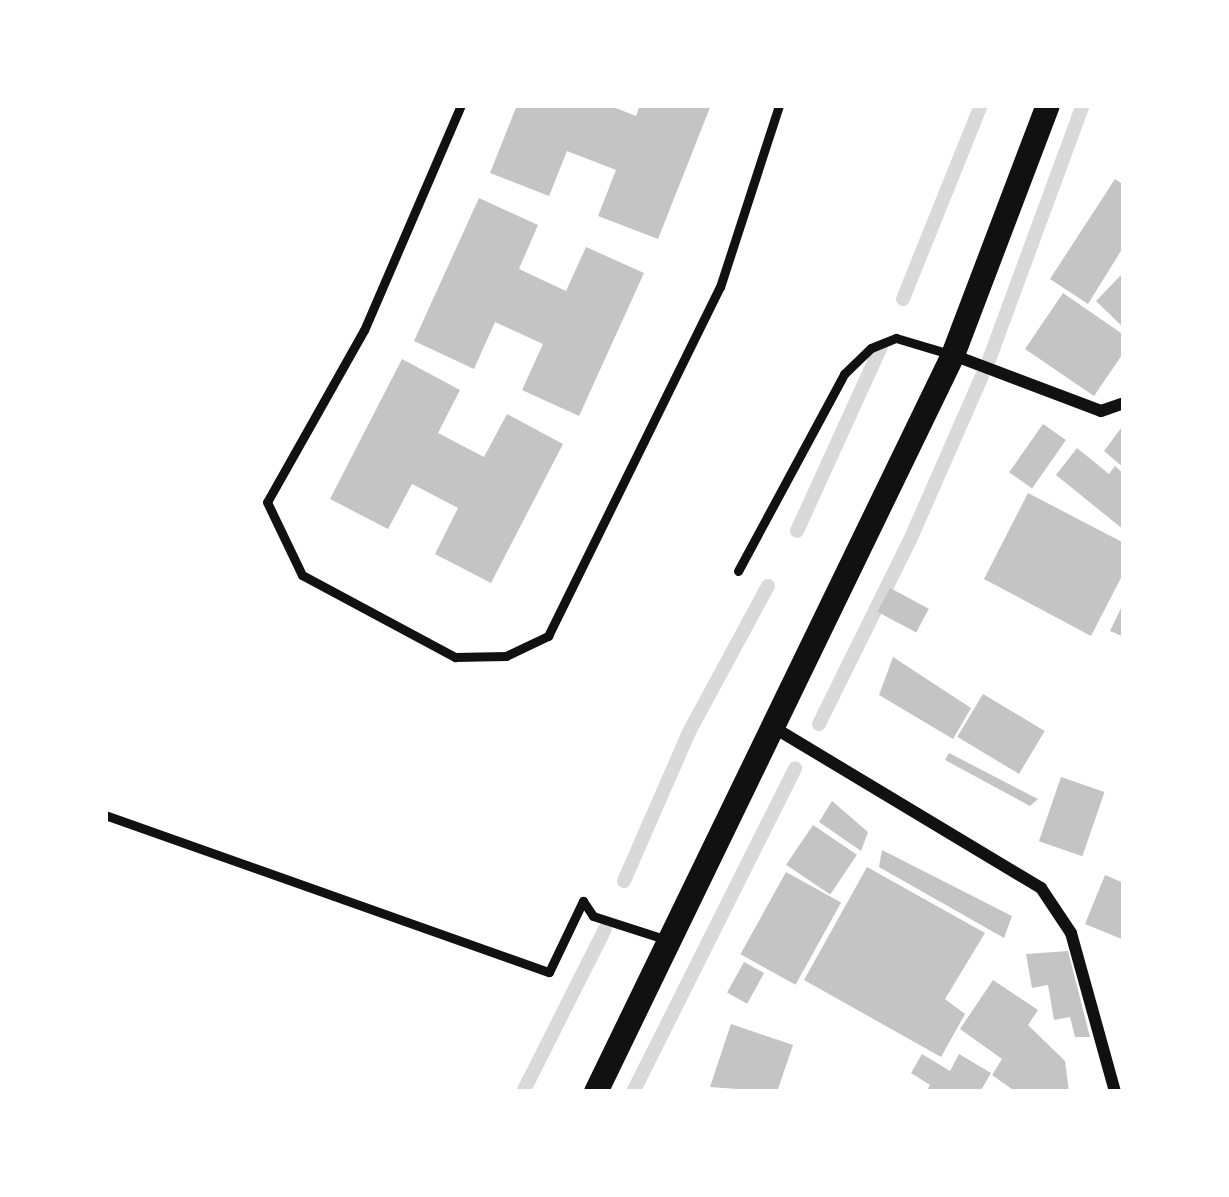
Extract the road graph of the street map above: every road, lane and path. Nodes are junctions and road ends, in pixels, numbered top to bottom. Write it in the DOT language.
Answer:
graph roads {
  1 [pos="461,105"];
  2 [pos="779,105"];
  3 [pos="1048,105"];
  4 [pos="953,355"];
  5 [pos="1124,403"];
  6 [pos="738,572"];
  7 [pos="772,727"];
  8 [pos="105,814"];
  9 [pos="670,940"];
  10 [pos="596,1092"];
  11 [pos="1115,1092"];
  1 -- 2 [label="lane"];
  3 -- 4 [label="main road"];
  4 -- 5 [label="street"];
  4 -- 6 [label="lane"];
  4 -- 7 [label="main road"];
  7 -- 9 [label="main road"];
  7 -- 11 [label="street"];
  8 -- 9 [label="lane"];
  9 -- 10 [label="main road"];
}
